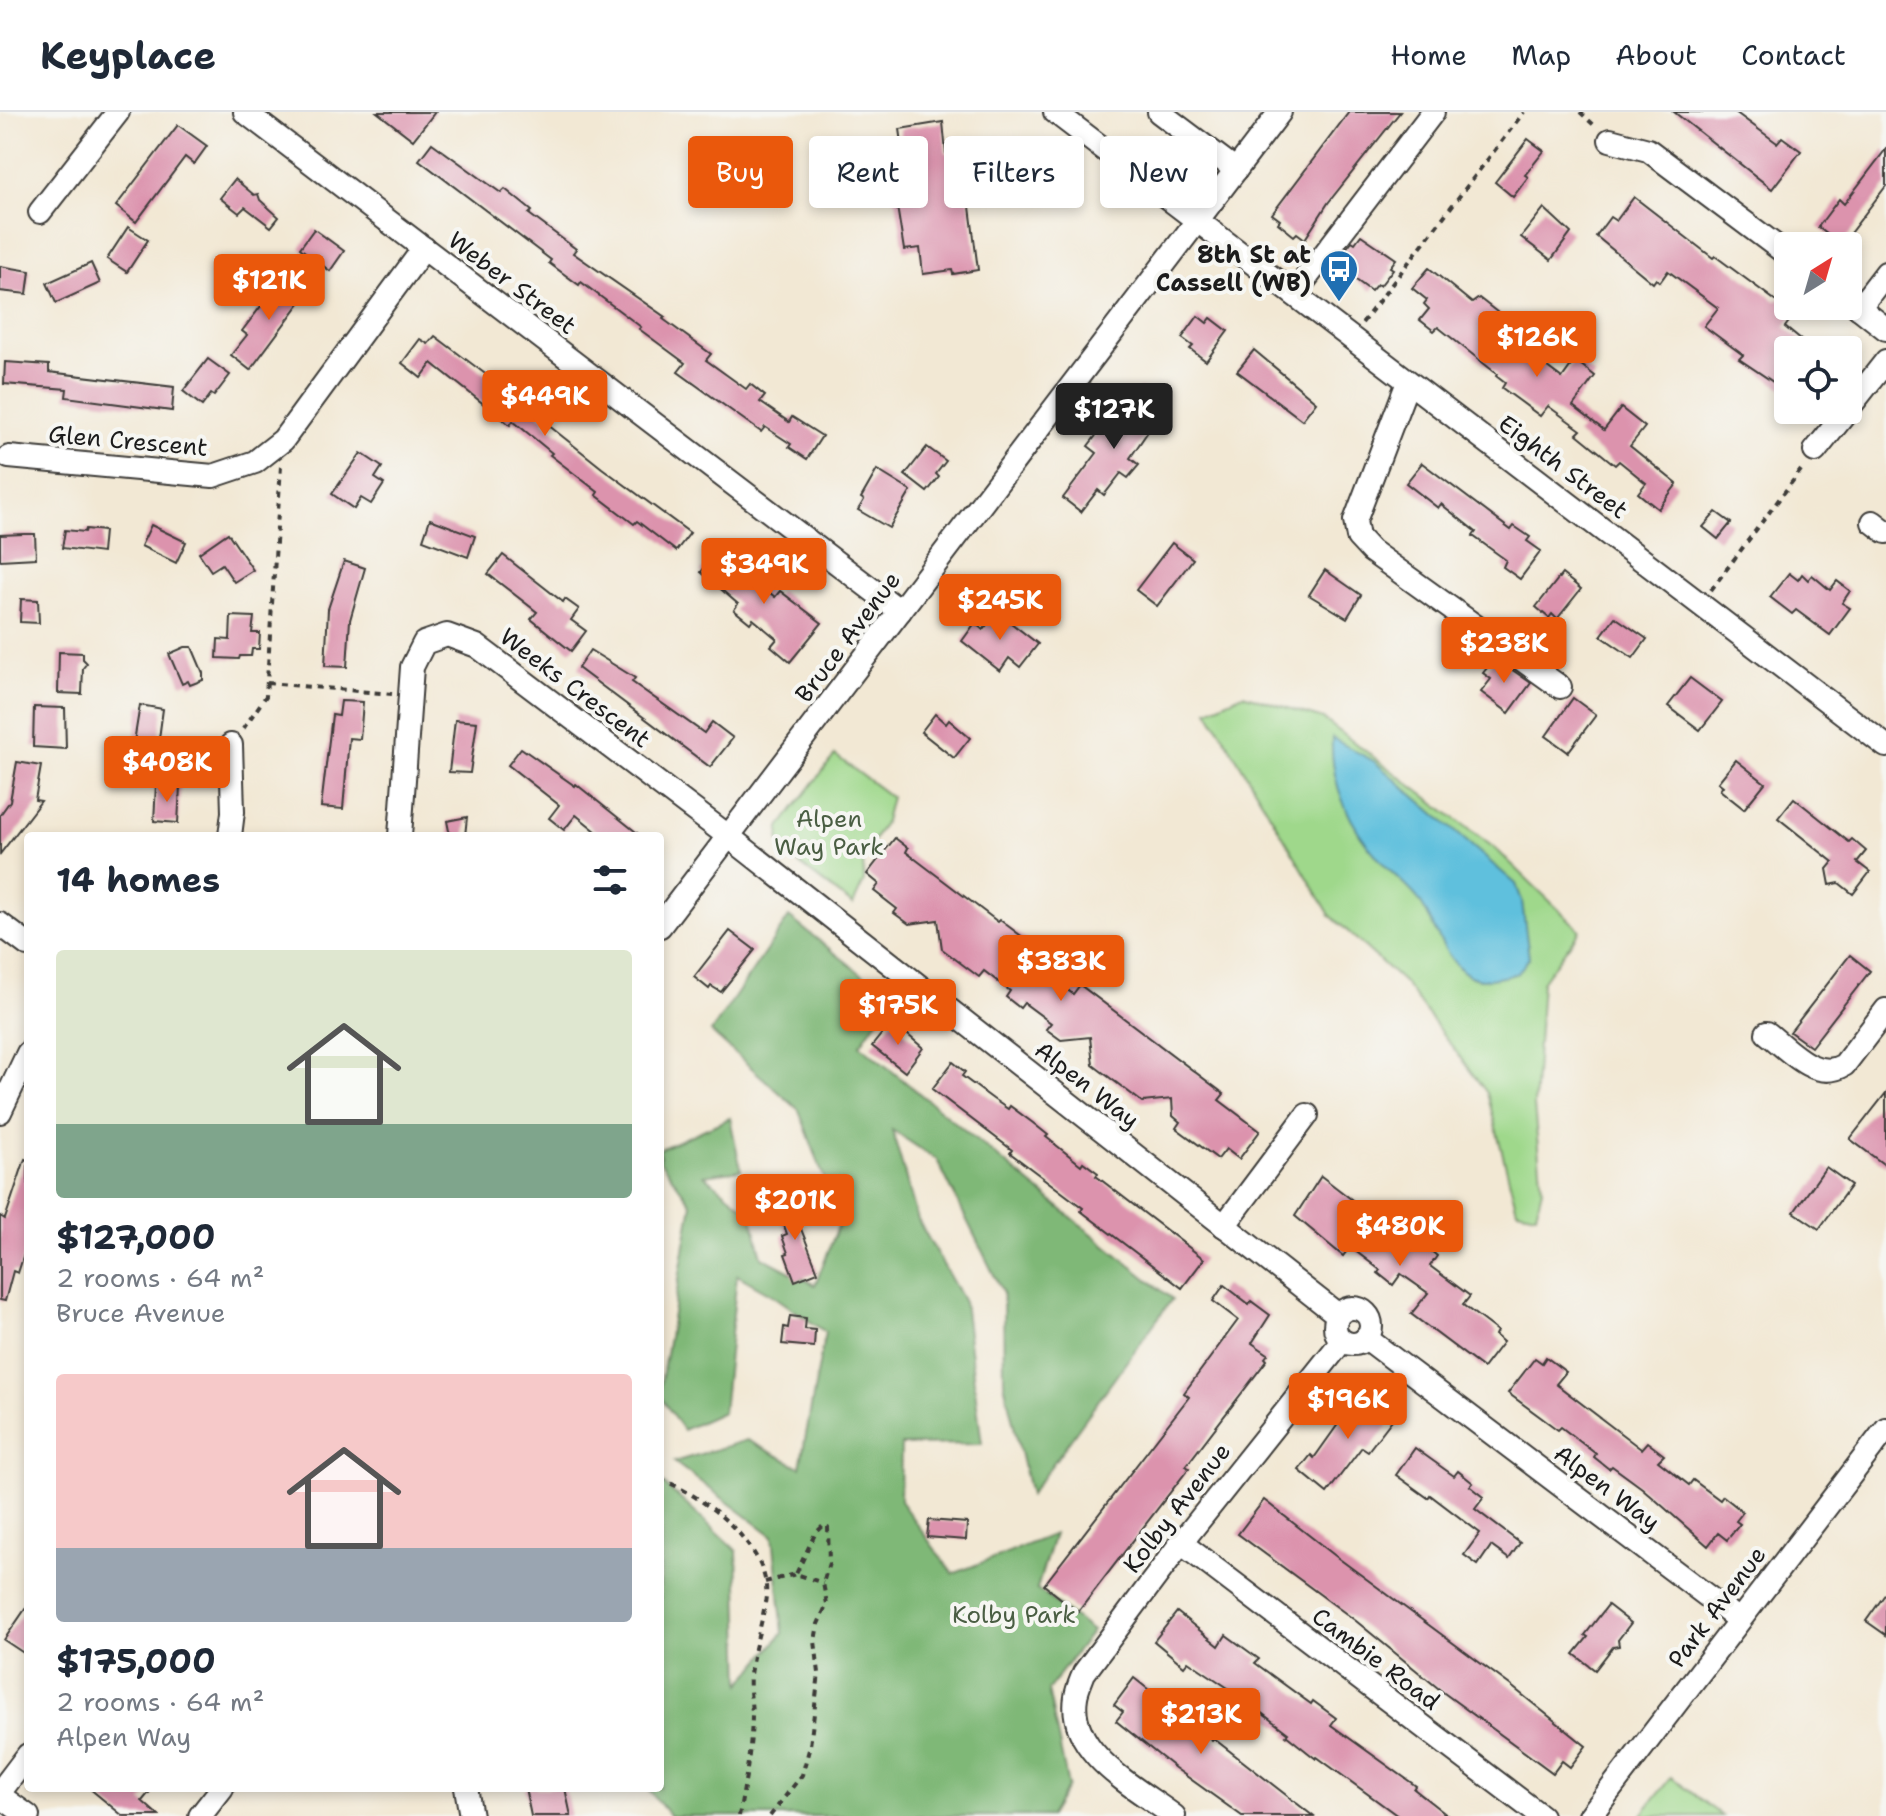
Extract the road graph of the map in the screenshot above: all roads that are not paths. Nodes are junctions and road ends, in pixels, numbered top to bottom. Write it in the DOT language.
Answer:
graph roads {
  1 [pos="118,112"];
  2 [pos="245,112"];
  3 [pos="1055,112"];
  4 [pos="1433,112"];
  5 [pos="1272,115"];
  6 [pos="1172,116"];
  7 [pos="1610,140"];
  8 [pos="1236,170"];
  9 [pos="40,212"];
  10 [pos="1198,221"];
  11 [pos="1774,244"];
  12 [pos="424,248"];
  13 [pos="1886,273"];
  14 [pos="1294,294"];
  15 [pos="1862,296"];
  16 [pos="1862,310"];
  17 [pos="1886,329"];
  18 [pos="1886,361"];
  19 [pos="1408,382"];
  20 [pos="1862,392"];
  21 [pos="1837,424"];
  22 [pos="1815,451"];
  23 [pos="9,457"];
  24 [pos="900,611"];
  25 [pos="1560,687"];
  26 [pos="231,745"];
  27 [pos="1886,746"];
  28 [pos="230,832"];
  29 [pos="400,832"];
  30 [pos="728,836"];
  31 [pos="664,921"];
  32 [pos="0,924"];
  33 [pos="24,942"];
  34 [pos="1886,1010"];
  35 [pos="1767,1033"];
  36 [pos="24,1061"];
  37 [pos="0,1112"];
  38 [pos="1307,1115"];
  39 [pos="1224,1226"];
  40 [pos="1338,1315"];
  41 [pos="1366,1338"];
  42 [pos="1342,1341"];
  43 [pos="1886,1429"];
  44 [pos="1181,1543"];
  45 [pos="1739,1620"];
  46 [pos="24,1761"];
  47 [pos="219,1792"];
  48 [pos="467,1792"];
  49 [pos="0,1794"];
  50 [pos="28,1816"];
  51 [pos="200,1816"];
  52 [pos="471,1816"];
  53 [pos="1174,1816"];
  54 [pos="1541,1816"];
  55 [pos="1590,1816"];
  1 -- 9 [label="street"];
  2 -- 12 [label="street, Weber Street"];
  3 -- 10 [label="street, Eighth Street"];
  4 -- 14 [label="street"];
  5 -- 8 [label="street, Bruce Avenue"];
  6 -- 8 [label="street"];
  7 -- 11 [label="street"];
  8 -- 10 [label="street, Bruce Avenue"];
  10 -- 14 [label="street, Eighth Street"];
  10 -- 24 [label="street, Bruce Avenue"];
  12 -- 23 [label="street, Glen Crescent"];
  12 -- 24 [label="street, Weber Street"];
  13 -- 15 [label="street"];
  14 -- 19 [label="street, Eighth Street"];
  16 -- 17 [label="street"];
  18 -- 20 [label="street"];
  19 -- 25 [label="street"];
  19 -- 27 [label="street, Eighth Street"];
  21 -- 22 [label="street"];
  24 -- 30 [label="street, Bruce Avenue"];
  26 -- 28 [label="street"];
  29 -- 30 [label="street, Weeks Crescent"];
  30 -- 31 [label="street, Bruce Avenue"];
  30 -- 39 [label="street, Alpen Way"];
  32 -- 33 [label="street"];
  34 -- 35 [label="street"];
  36 -- 37 [label="street"];
  38 -- 39 [label="street"];
  39 -- 40 [label="street, Alpen Way"];
  40 -- 41 [label="street"];
  40 -- 42 [label="street"];
  41 -- 42 [label="street"];
  41 -- 45 [label="street, Alpen Way"];
  42 -- 44 [label="street, Kolby Avenue"];
  43 -- 45 [label="street, Park Avenue"];
  44 -- 53 [label="street, Kolby Avenue"];
  44 -- 54 [label="street, Cambie Road"];
  45 -- 55 [label="street, Park Avenue"];
  46 -- 49 [label="street"];
  47 -- 51 [label="street"];
  48 -- 52 [label="street"];
  49 -- 50 [label="street"];
}
